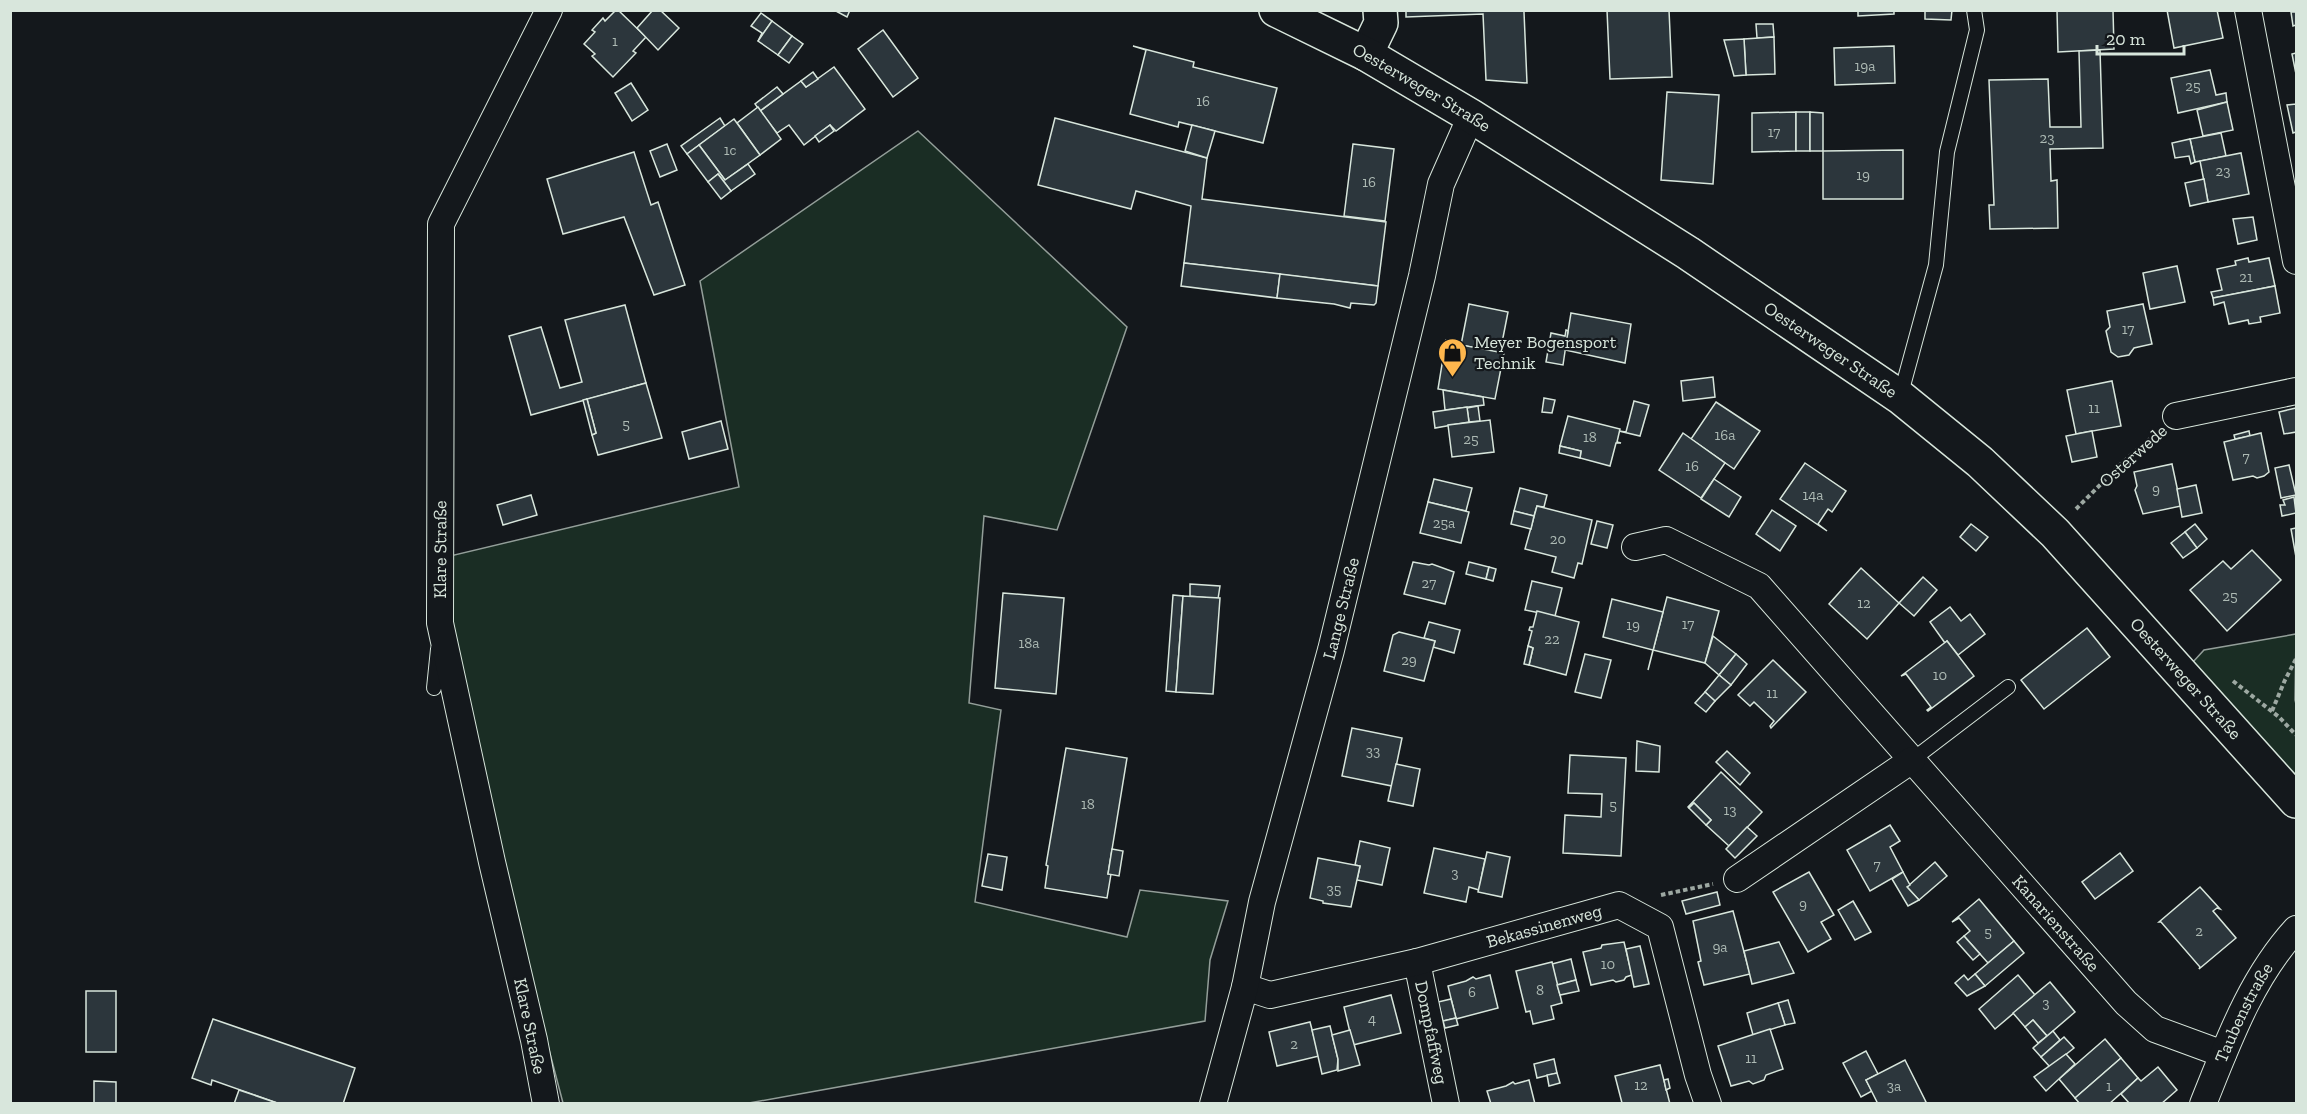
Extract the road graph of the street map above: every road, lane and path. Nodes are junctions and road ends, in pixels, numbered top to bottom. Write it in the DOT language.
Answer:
graph roads {
  1 [pos="549,10"];
  2 [pos="1276,10"];
  3 [pos="1380,10"];
  4 [pos="1974,10"];
  5 [pos="2248,10"];
  6 [pos="1366,54"];
  7 [pos="1471,116"];
  8 [pos="2296,261"];
  9 [pos="2296,392"];
  10 [pos="1900,397"];
  11 [pos="2176,416"];
  12 [pos="2055,533"];
  13 [pos="1635,547"];
  14 [pos="440,623"];
  15 [pos="2296,659"];
  16 [pos="2008,687"];
  17 [pos="434,688"];
  18 [pos="2272,711"];
  19 [pos="1912,760"];
  20 [pos="2296,801"];
  21 [pos="1737,879"];
  22 [pos="1620,905"];
  23 [pos="2296,929"];
  24 [pos="1416,962"];
  25 [pos="1245,987"];
  26 [pos="2223,1054"];
  27 [pos="546,1104"];
  28 [pos="1213,1104"];
  29 [pos="1446,1104"];
  30 [pos="1708,1104"];
  31 [pos="2203,1104"];
  1 -- 14 [label="street, Klare Straße"];
  2 -- 6 [label="main road, Oesterweger Straße"];
  3 -- 6 [label="main road"];
  4 -- 10 [label="lane"];
  5 -- 8 [label="street"];
  6 -- 7 [label="main road, Oesterweger Straße"];
  7 -- 10 [label="main road, Oesterweger Straße"];
  7 -- 25 [label="street, Lange Straße"];
  9 -- 11 [label="street, Osterwede"];
  10 -- 12 [label="main road, Oesterweger Straße"];
  11 -- 12 [label="path, Osterwede"];
  12 -- 20 [label="main road, Oesterweger Straße"];
  13 -- 19 [label="street, Kanarienstraße"];
  14 -- 17 [label="lane"];
  14 -- 27 [label="street, Klare Straße"];
  15 -- 18 [label="path"];
  16 -- 19 [label="lane"];
  19 -- 21 [label="street"];
  19 -- 26 [label="street, Kanarienstraße"];
  21 -- 22 [label="path"];
  22 -- 24 [label="street, Bekassinenweg"];
  22 -- 30 [label="street, Bekassinenweg"];
  23 -- 26 [label="street, Taubenstraße"];
  24 -- 25 [label="street, Bekassinenweg"];
  24 -- 29 [label="street, Dompfaffweg"];
  25 -- 28 [label="street, Lange Straße"];
  26 -- 31 [label="street, Taubenstraße"];
}
